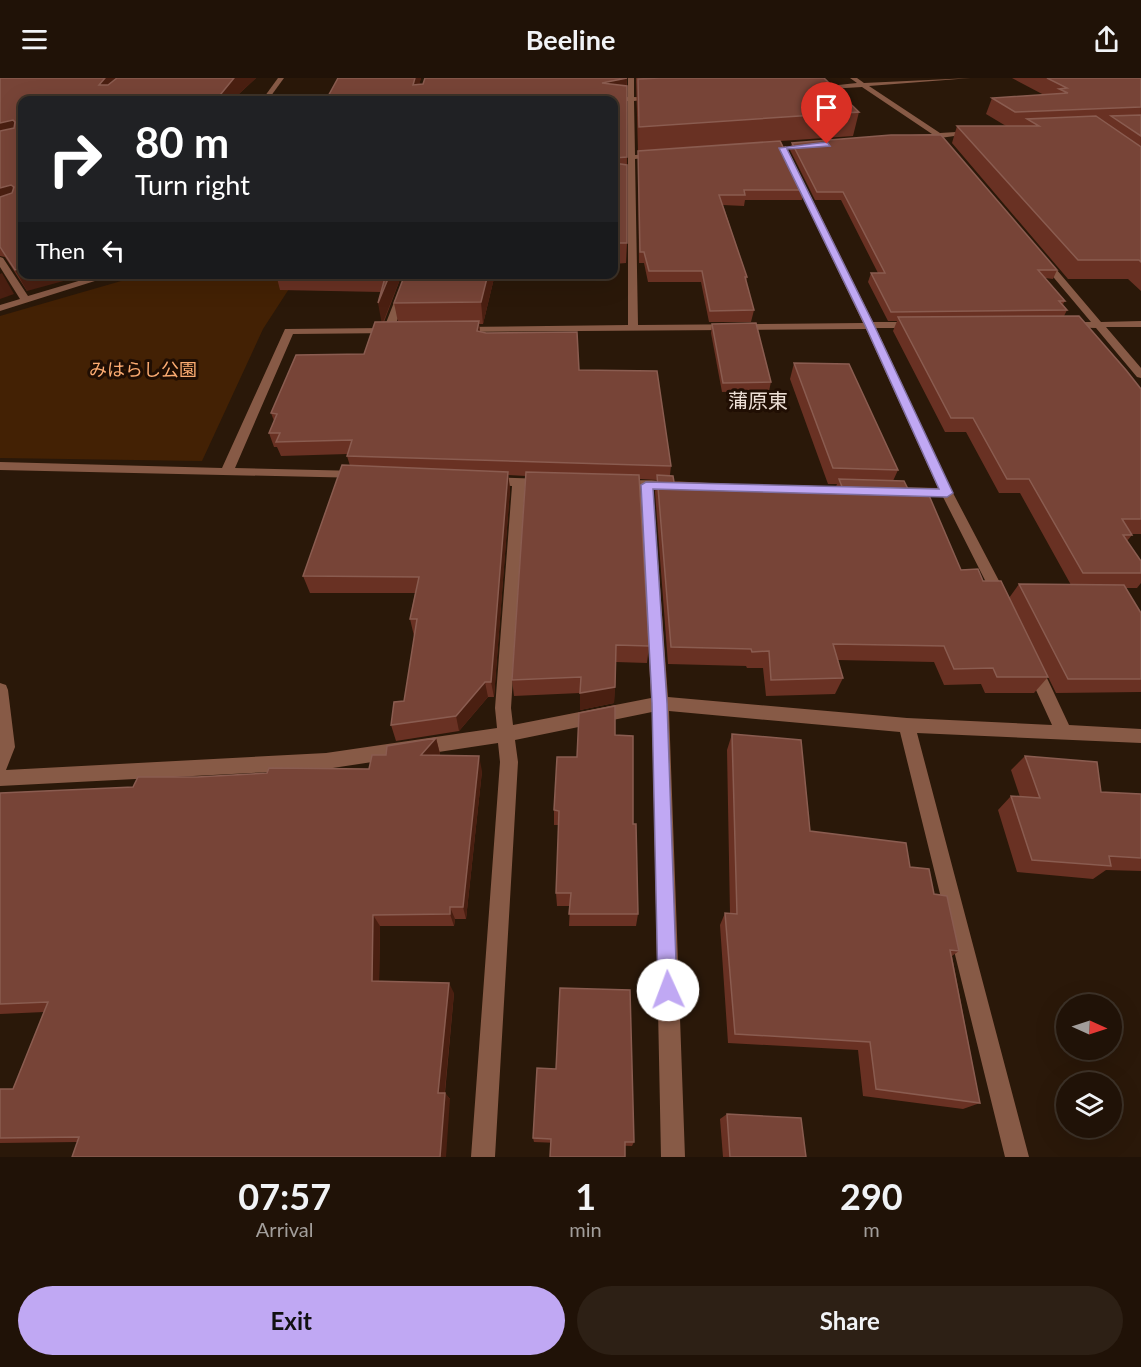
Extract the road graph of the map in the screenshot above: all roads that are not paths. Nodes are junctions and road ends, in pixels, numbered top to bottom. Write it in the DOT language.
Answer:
graph roads {
  1 [pos="281,78"];
  2 [pos="632,78"];
  3 [pos="853,78"];
  4 [pos="968,78"];
  5 [pos="862,85"];
  6 [pos="805,88"];
  7 [pos="267,96"];
  8 [pos="666,97"];
  9 [pos="632,99"];
  10 [pos="618,100"];
  11 [pos="985,132"];
  12 [pos="939,135"];
  13 [pos="905,138"];
  14 [pos="946,144"];
  15 [pos="783,148"];
  16 [pos="666,156"];
  17 [pos="630,157"];
  18 [pos="1037,252"];
  19 [pos="0,260"];
  20 [pos="95,279"];
  21 [pos="409,279"];
  22 [pos="26,300"];
  23 [pos="0,308"];
  24 [pos="1141,324"];
  25 [pos="869,325"];
  26 [pos="927,325"];
  27 [pos="1052,325"];
  28 [pos="1098,325"];
  29 [pos="633,327"];
  30 [pos="446,330"];
  31 [pos="1141,375"];
  32 [pos="0,466"];
  33 [pos="227,471"];
  34 [pos="375,476"];
  35 [pos="475,480"];
  36 [pos="519,483"];
  37 [pos="554,484"];
  38 [pos="612,485"];
  39 [pos="646,485"];
  40 [pos="693,487"];
  41 [pos="716,487"];
  42 [pos="947,493"];
  43 [pos="1005,606"];
  44 [pos="1030,659"];
  45 [pos="0,690"];
  46 [pos="660,703"];
  47 [pos="907,724"];
  48 [pos="506,734"];
  49 [pos="1065,734"];
  50 [pos="1141,736"];
  51 [pos="0,764"];
  52 [pos="0,778"];
  53 [pos="483,1157"];
  54 [pos="673,1157"];
  55 [pos="1017,1157"];
  1 -- 7 [label="street"];
  2 -- 9 [label="street"];
  3 -- 5 [label="street"];
  4 -- 5 [label="street"];
  5 -- 6 [label="street"];
  5 -- 12 [label="street"];
  8 -- 9 [label="street"];
  9 -- 10 [label="street"];
  9 -- 17 [label="street"];
  11 -- 12 [label="street"];
  12 -- 13 [label="street"];
  12 -- 14 [label="street"];
  15 -- 25 [label="street"];
  16 -- 17 [label="street"];
  17 -- 29 [label="street"];
  18 -- 28 [label="street"];
  19 -- 22 [label="street"];
  20 -- 22 [label="street"];
  21 -- 33 [label="street"];
  22 -- 23 [label="street"];
  24 -- 28 [label="street"];
  25 -- 26 [label="street"];
  25 -- 29 [label="street"];
  25 -- 42 [label="street"];
  27 -- 28 [label="street"];
  28 -- 31 [label="street"];
  29 -- 30 [label="street"];
  32 -- 33 [label="street"];
  33 -- 34 [label="street"];
  35 -- 36 [label="street"];
  36 -- 37 [label="street"];
  36 -- 48 [label="street"];
  38 -- 39 [label="street"];
  39 -- 40 [label="street"];
  39 -- 46 [label="street"];
  41 -- 42 [label="street"];
  42 -- 43 [label="street"];
  44 -- 49 [label="street"];
  45 -- 51 [label="street"];
  46 -- 47 [label="street"];
  46 -- 48 [label="street"];
  46 -- 54 [label="street"];
  47 -- 49 [label="street"];
  47 -- 55 [label="street"];
  48 -- 52 [label="street"];
  48 -- 53 [label="street"];
  49 -- 50 [label="street"];
}
